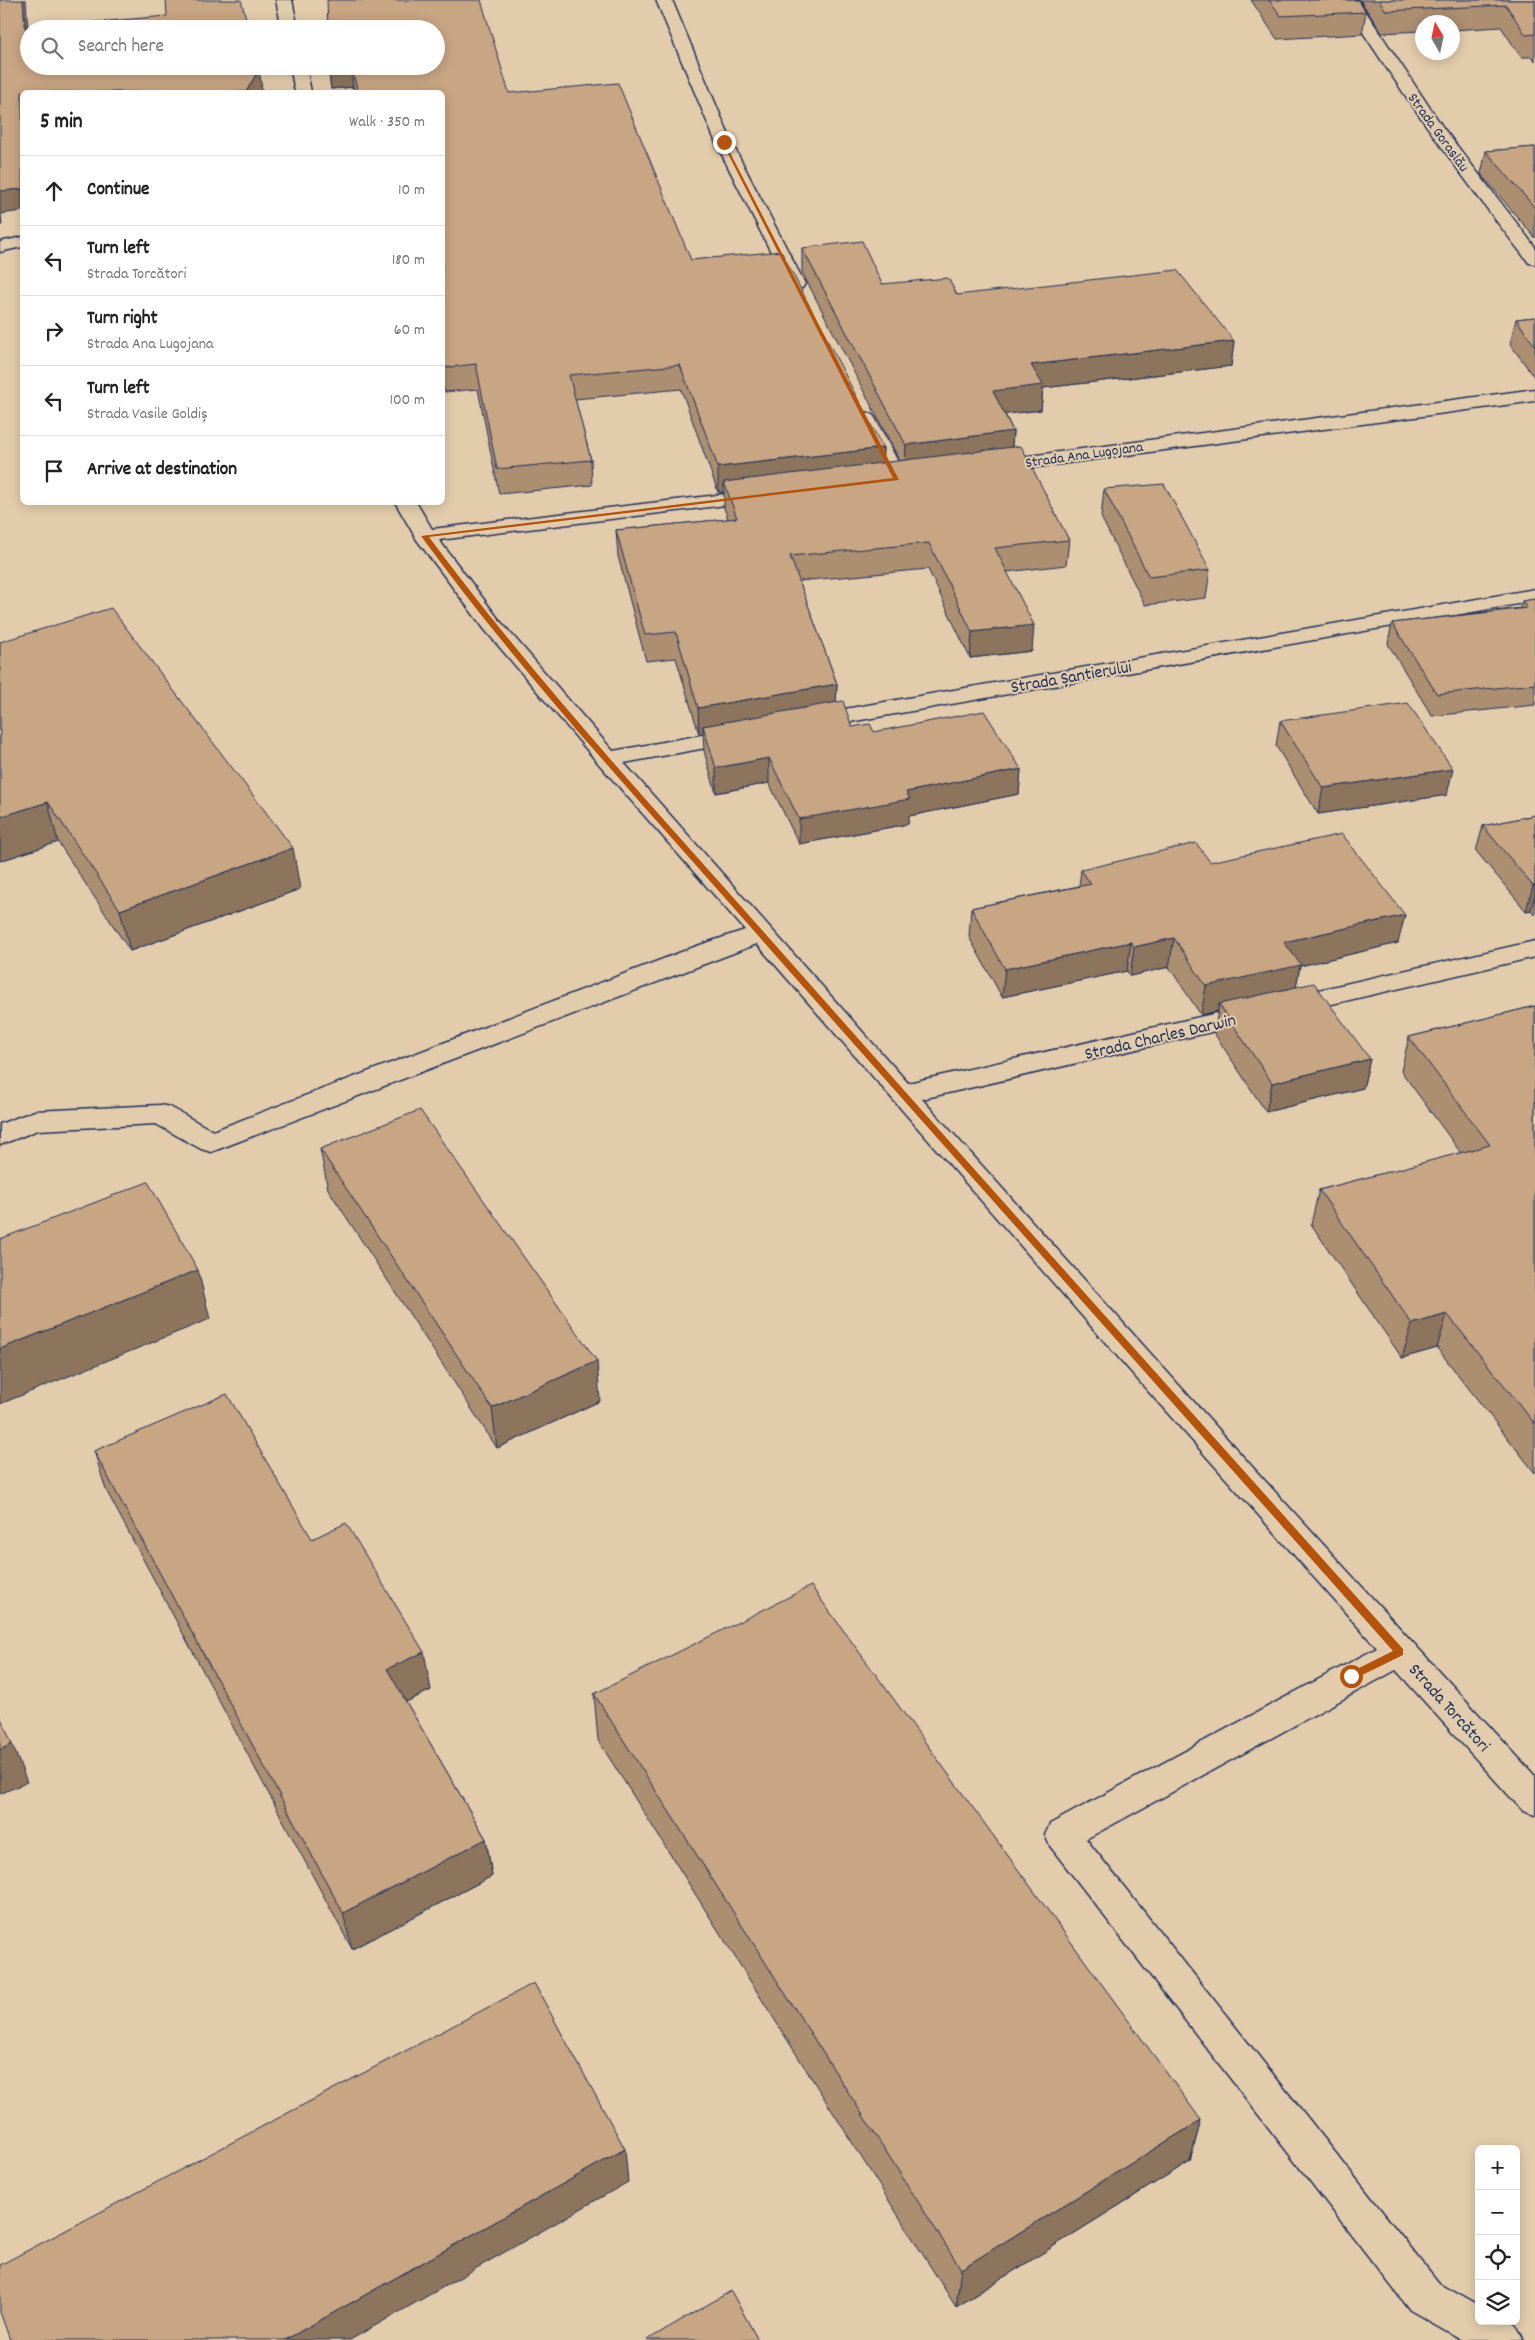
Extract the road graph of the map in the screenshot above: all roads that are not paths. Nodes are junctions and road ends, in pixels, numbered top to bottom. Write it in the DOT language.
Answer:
graph roads {
  1 [pos="284,0"];
  2 [pos="664,0"];
  3 [pos="1350,0"];
  4 [pos="288,20"];
  5 [pos="300,75"];
  6 [pos="303,90"];
  7 [pos="20,242"];
  8 [pos="0,247"];
  9 [pos="1535,259"];
  10 [pos="804,300"];
  11 [pos="1535,395"];
  12 [pos="857,403"];
  13 [pos="976,469"];
  14 [pos="897,479"];
  15 [pos="779,493"];
  16 [pos="407,505"];
  17 [pos="424,536"];
  18 [pos="1535,595"];
  19 [pos="793,726"];
  20 [pos="764,731"];
  21 [pos="607,759"];
  22 [pos="762,933"];
  23 [pos="1535,949"];
  24 [pos="902,1094"];
  25 [pos="0,1134"];
  26 [pos="1400,1652"];
  27 [pos="1535,1800"];
  28 [pos="1502,2340"];
  1 -- 4 [label="street"];
  2 -- 10 [label="street"];
  3 -- 9 [label="street, Strada Goraslău"];
  5 -- 6 [label="street"];
  7 -- 8 [label="street"];
  11 -- 13 [label="street, Strada Ana Lugojana"];
  12 -- 14 [label="street"];
  15 -- 17 [label="street"];
  16 -- 17 [label="street, Strada Torcători"];
  17 -- 21 [label="street, Strada Torcători"];
  18 -- 19 [label="street, Strada Șantierului"];
  20 -- 21 [label="street"];
  21 -- 22 [label="street, Strada Torcători"];
  22 -- 24 [label="street, Strada Torcători"];
  22 -- 25 [label="street"];
  23 -- 24 [label="street, Strada Charles Darwin"];
  24 -- 26 [label="street, Strada Torcători"];
  26 -- 27 [label="street, Strada Torcători"];
  26 -- 28 [label="street"];
}
